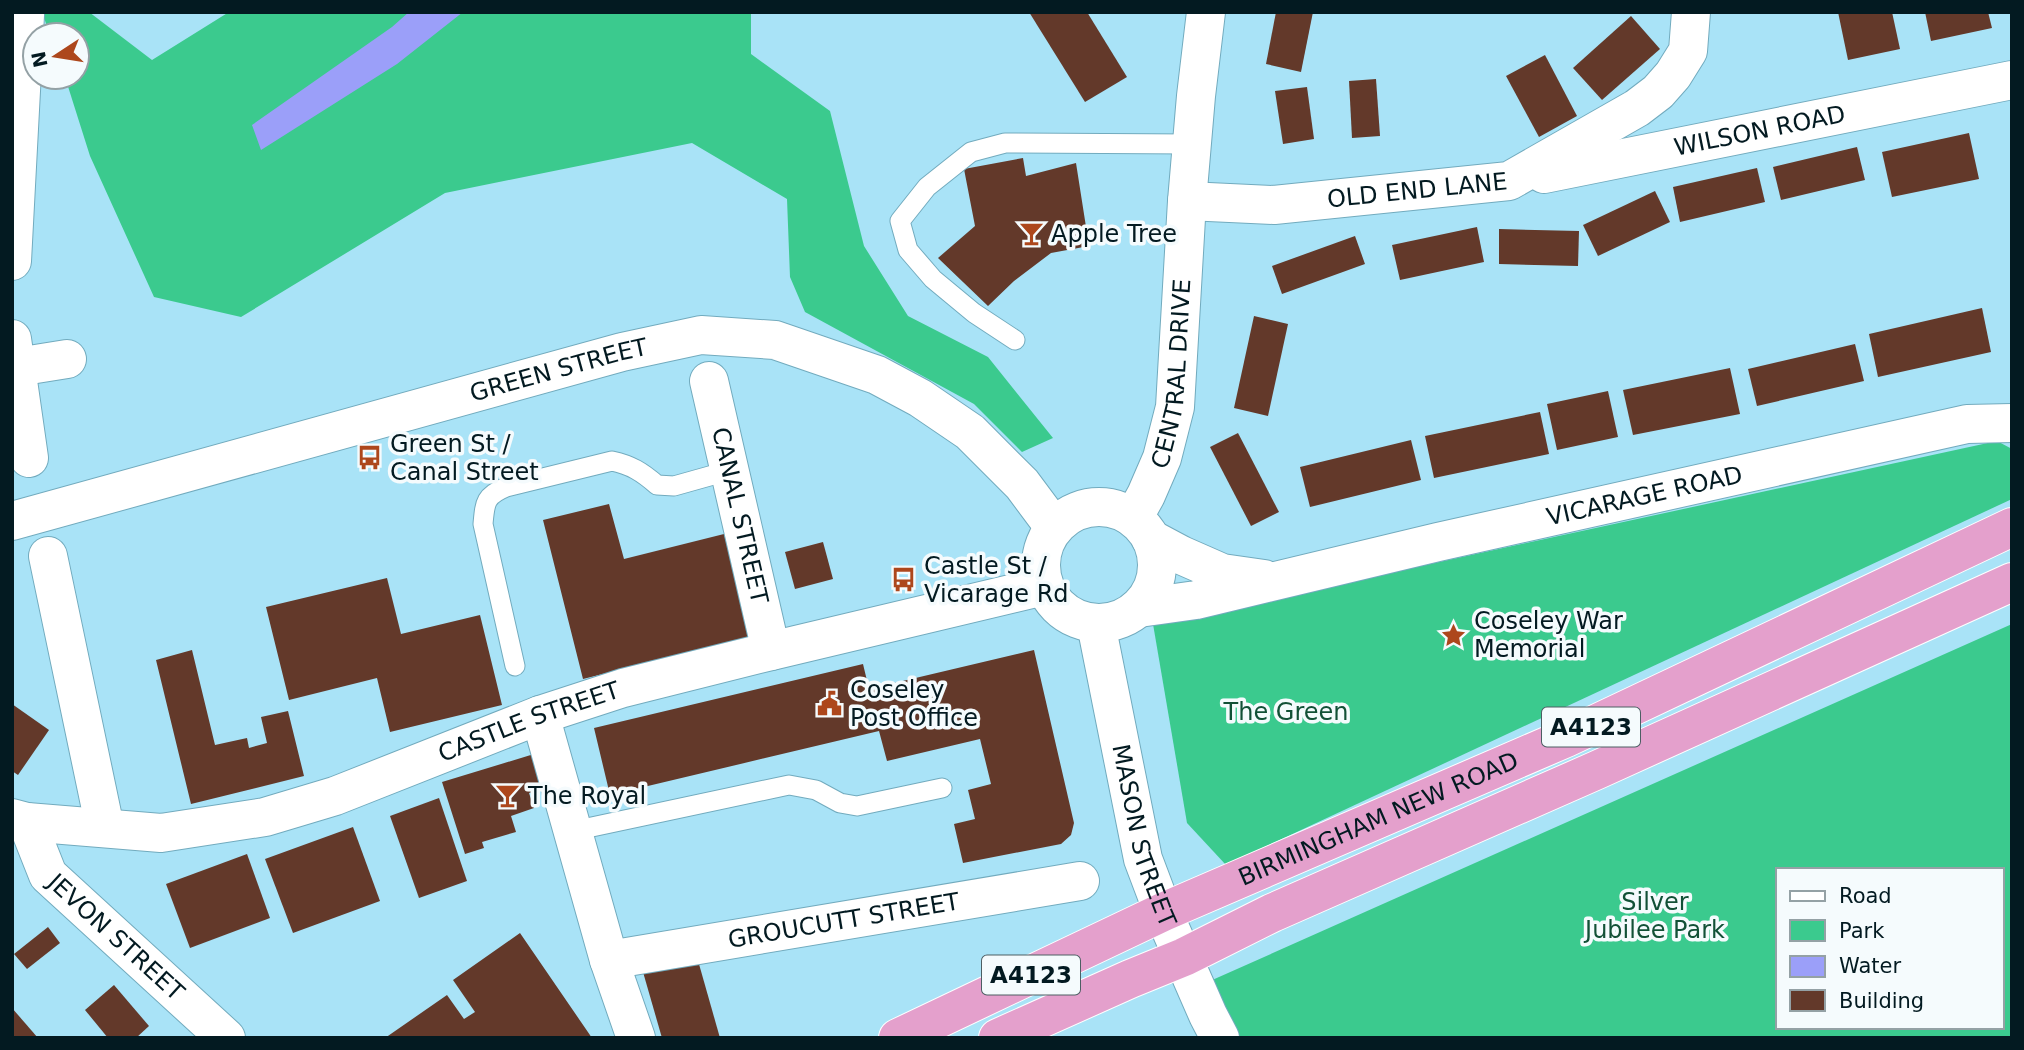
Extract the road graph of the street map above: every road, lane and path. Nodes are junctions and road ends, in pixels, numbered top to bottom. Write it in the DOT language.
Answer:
graph roads {
  1 [pos="22,12"];
  2 [pos="1206,12"];
  3 [pos="1691,12"];
  4 [pos="2012,80"];
  5 [pos="1192,144"];
  6 [pos="1509,181"];
  7 [pos="1187,201"];
  8 [pos="12,261"];
  9 [pos="1015,340"];
  10 [pos="14,353"];
  11 [pos="67,359"];
  12 [pos="709,381"];
  13 [pos="2012,423"];
  14 [pos="29,458"];
  15 [pos="731,470"];
  16 [pos="12,521"];
  17 [pos="1054,527"];
  18 [pos="1141,527"];
  19 [pos="2012,527"];
  20 [pos="48,556"];
  21 [pos="1278,581"];
  22 [pos="2012,582"];
  23 [pos="1044,586"];
  24 [pos="1139,608"];
  25 [pos="1096,624"];
  26 [pos="771,651"];
  27 [pos="515,666"];
  28 [pos="540,715"];
  29 [pos="942,788"];
  30 [pos="19,820"];
  31 [pos="105,828"];
  32 [pos="573,831"];
  33 [pos="1080,881"];
  34 [pos="1164,912"];
  35 [pos="1184,957"];
  36 [pos="609,960"];
  37 [pos="226,1038"];
  38 [pos="636,1038"];
  39 [pos="898,1038"];
  40 [pos="998,1038"];
  41 [pos="1220,1038"];
  1 -- 8 [label="street"];
  2 -- 5 [label="street, CENTRAL DRIVE"];
  3 -- 6 [label="street, OLD END LANE"];
  4 -- 6 [label="street, WILSON ROAD"];
  5 -- 7 [label="street, CENTRAL DRIVE"];
  5 -- 9 [label="lane"];
  6 -- 7 [label="street, OLD END LANE"];
  7 -- 18 [label="street, CENTRAL DRIVE"];
  10 -- 11 [label="street"];
  10 -- 14 [label="street"];
  12 -- 15 [label="street, CANAL STREET"];
  13 -- 21 [label="street, VICARAGE ROAD"];
  15 -- 26 [label="street, CANAL STREET"];
  15 -- 27 [label="lane"];
  16 -- 17 [label="street, GREEN STREET"];
  17 -- 18 [label="street"];
  17 -- 23 [label="street"];
  18 -- 21 [label="street, VICARAGE ROAD"];
  18 -- 24 [label="street"];
  19 -- 34 [label="highway, BIRMINGHAM NEW ROAD / A4123"];
  20 -- 31 [label="street"];
  21 -- 24 [label="street, VICARAGE ROAD"];
  22 -- 35 [label="highway, BIRMINGHAM NEW ROAD / A4123"];
  23 -- 25 [label="street"];
  23 -- 26 [label="street, CASTLE STREET"];
  24 -- 25 [label="street"];
  25 -- 34 [label="street, MASON STREET"];
  26 -- 28 [label="street, CASTLE STREET"];
  28 -- 31 [label="street, CASTLE STREET"];
  28 -- 32 [label="street"];
  29 -- 32 [label="lane"];
  30 -- 31 [label="street, CASTLE STREET"];
  30 -- 37 [label="street, JEVON STREET"];
  32 -- 36 [label="street"];
  33 -- 36 [label="street, GROUCUTT STREET"];
  34 -- 35 [label="street, MASON STREET"];
  34 -- 39 [label="highway, BIRMINGHAM NEW ROAD / A4123"];
  35 -- 40 [label="highway, BIRMINGHAM NEW ROAD / A4123"];
  35 -- 41 [label="street, MASON STREET"];
  36 -- 38 [label="street"];
}
